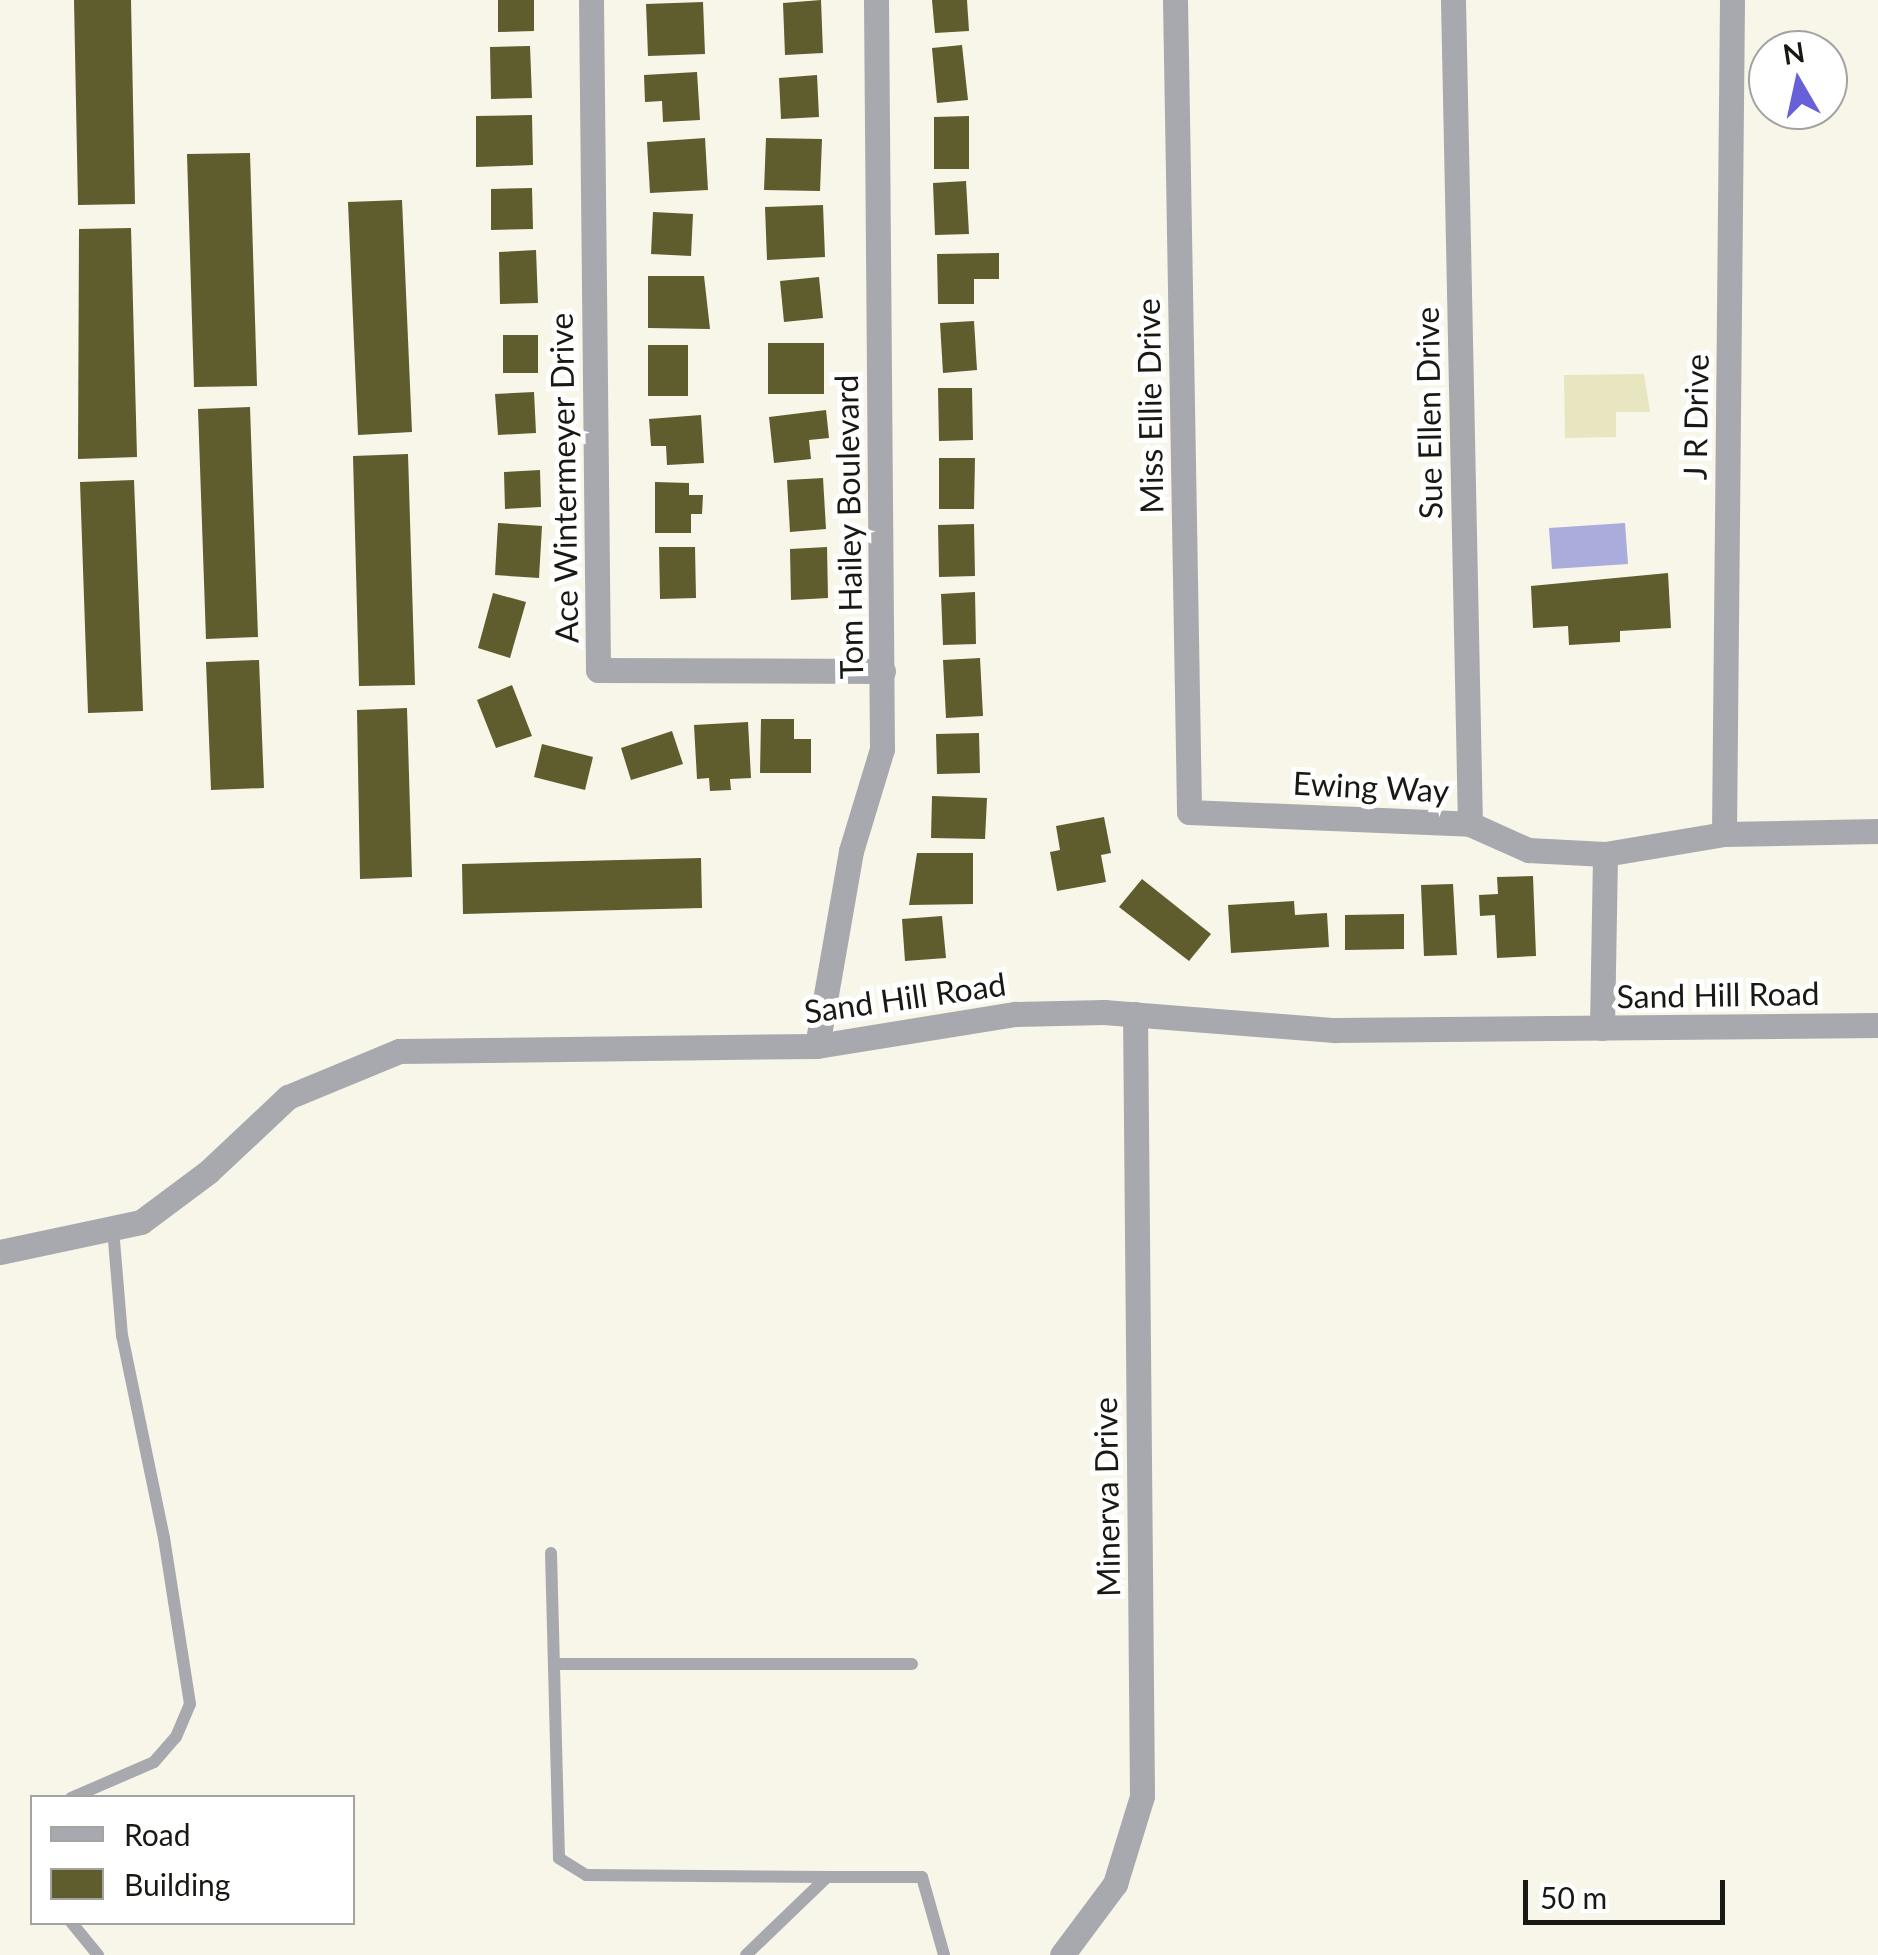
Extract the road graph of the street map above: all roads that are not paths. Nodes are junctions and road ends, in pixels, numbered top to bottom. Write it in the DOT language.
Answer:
graph roads {
  1 [pos="591,0"];
  2 [pos="876,0"];
  3 [pos="1175,0"];
  4 [pos="1453,0"];
  5 [pos="1732,0"];
  6 [pos="883,671"];
  7 [pos="1190,812"];
  8 [pos="1470,824"];
  9 [pos="1878,832"];
  10 [pos="1724,834"];
  11 [pos="1605,854"];
  12 [pos="1135,1014"];
  13 [pos="1878,1026"];
  14 [pos="1602,1028"];
  15 [pos="816,1046"];
  16 [pos="114,1228"];
  17 [pos="0,1252"];
  18 [pos="552,1553"];
  19 [pos="554,1664"];
  20 [pos="912,1664"];
  21 [pos="78,1795"];
  22 [pos="827,1877"];
  23 [pos="73,1925"];
  24 [pos="98,1955"];
  25 [pos="746,1955"];
  26 [pos="944,1955"];
  27 [pos="1062,1955"];
  1 -- 6 [label="street, Ace Wintermeyer Drive"];
  2 -- 6 [label="street, Tom Hailey Boulevard"];
  3 -- 7 [label="street, Miss Ellie Drive"];
  4 -- 8 [label="street, Sue Ellen Drive"];
  5 -- 10 [label="street, J R Drive"];
  6 -- 15 [label="street, Tom Hailey Boulevard"];
  7 -- 8 [label="street, Ewing Way"];
  8 -- 11 [label="street, Ewing Way"];
  9 -- 10 [label="street, Ewing Way"];
  10 -- 11 [label="street, Ewing Way"];
  11 -- 14 [label="street"];
  12 -- 14 [label="street, Sand Hill Road"];
  12 -- 15 [label="street, Sand Hill Road"];
  12 -- 27 [label="street, Minerva Drive"];
  13 -- 14 [label="street, Sand Hill Road"];
  15 -- 16 [label="street, Sand Hill Road"];
  16 -- 17 [label="street, Sand Hill Road"];
  16 -- 21 [label="lane"];
  18 -- 19 [label="lane"];
  19 -- 20 [label="lane"];
  19 -- 22 [label="lane"];
  22 -- 25 [label="lane"];
  22 -- 26 [label="lane"];
  23 -- 24 [label="lane"];
}
